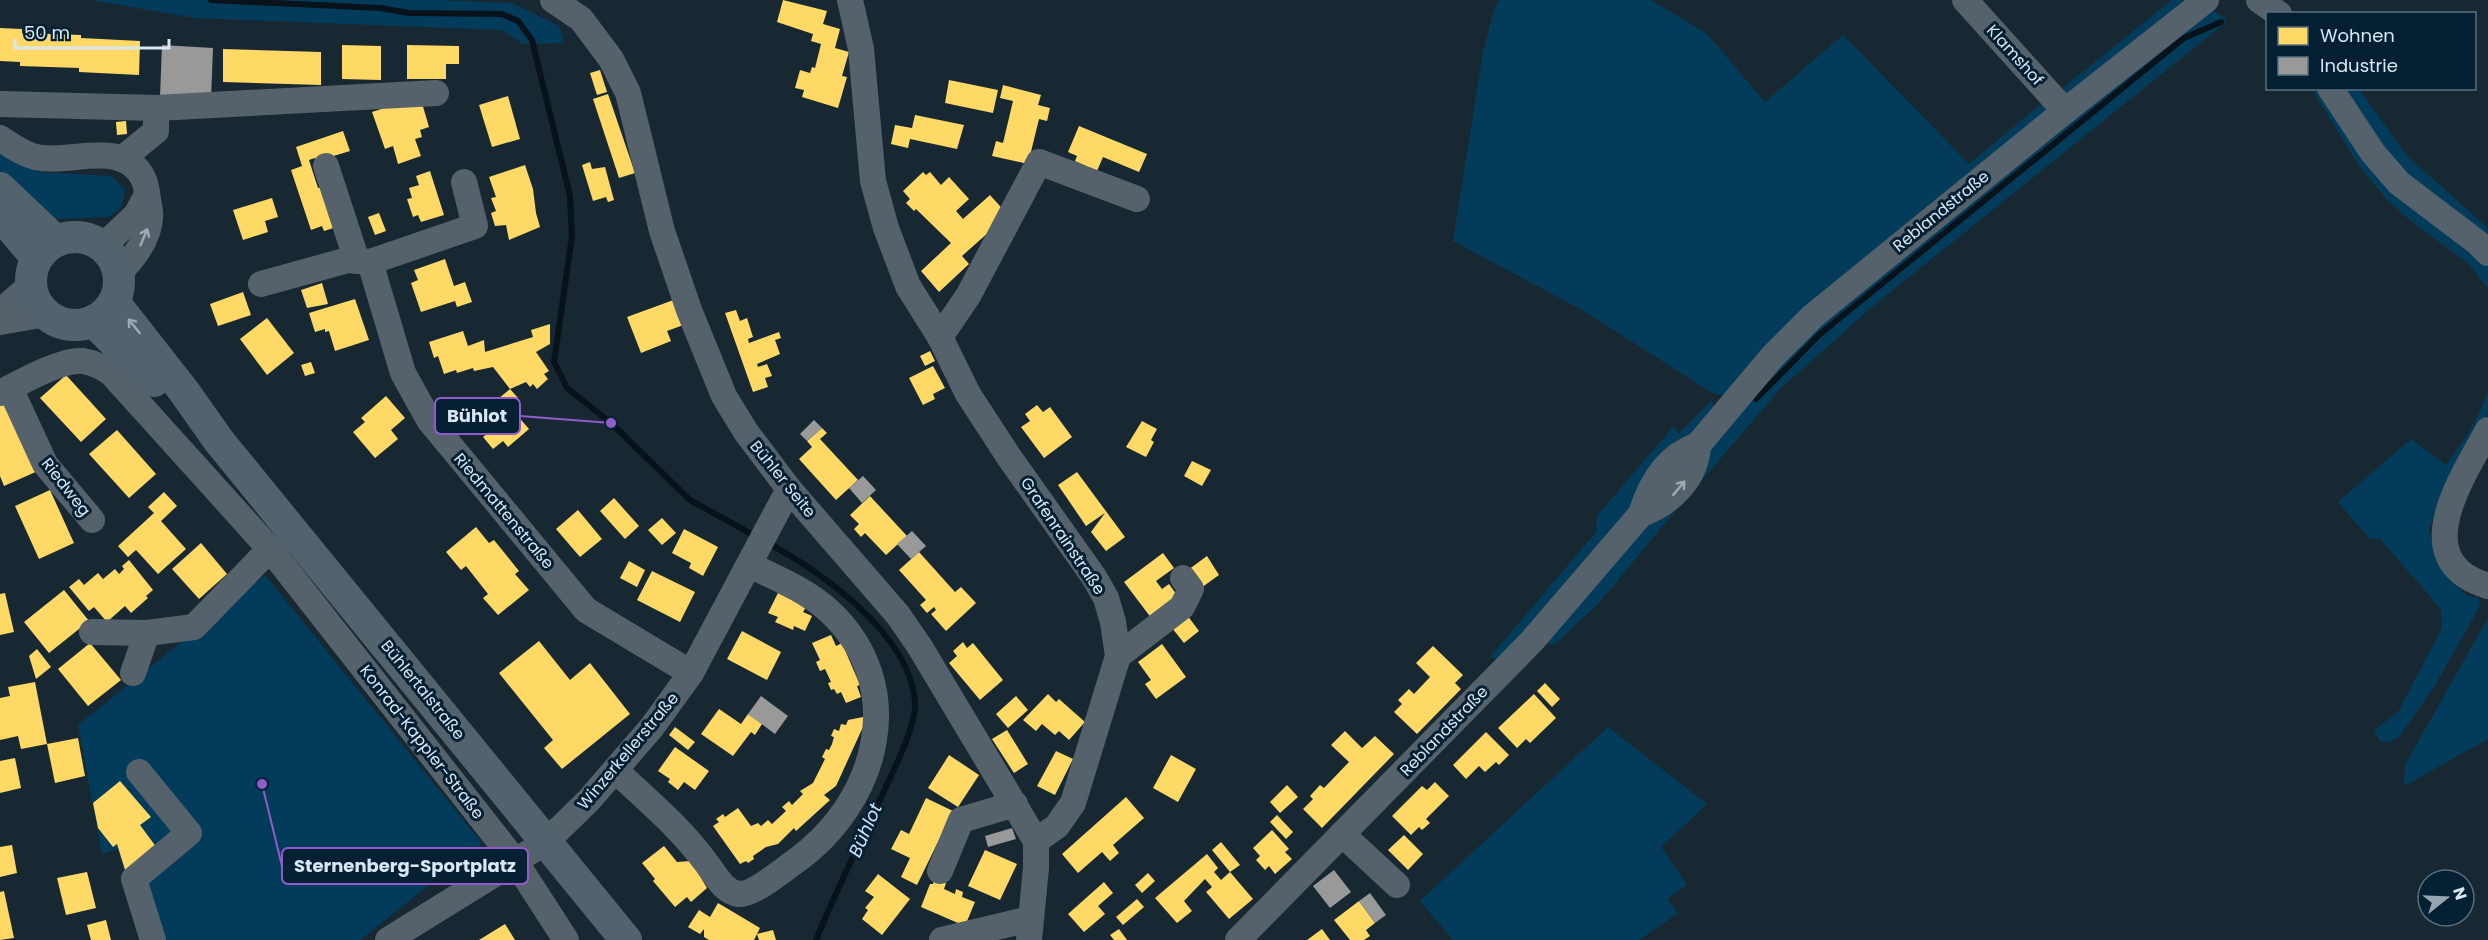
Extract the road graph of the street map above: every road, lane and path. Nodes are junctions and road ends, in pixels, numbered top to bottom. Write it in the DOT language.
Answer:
graph roads {
  1 [pos="553,0"];
  2 [pos="850,0"];
  3 [pos="1965,0"];
  4 [pos="2206,0"];
  5 [pos="2259,0"];
  6 [pos="2276,12"];
  7 [pos="2331,90"];
  8 [pos="436,93"];
  9 [pos="0,105"];
  10 [pos="156,108"];
  11 [pos="2065,111"];
  12 [pos="0,138"];
  13 [pos="123,158"];
  14 [pos="326,166"];
  15 [pos="464,182"];
  16 [pos="0,188"];
  17 [pos="1137,199"];
  18 [pos="0,215"];
  19 [pos="2488,253"];
  20 [pos="41,261"];
  21 [pos="363,261"];
  22 [pos="261,284"];
  23 [pos="107,286"];
  24 [pos="0,312"];
  25 [pos="46,314"];
  26 [pos="0,322"];
  27 [pos="940,337"];
  28 [pos="5,390"];
  29 [pos="2488,430"];
  30 [pos="789,489"];
  31 [pos="92,520"];
  32 [pos="270,549"];
  33 [pos="753,558"];
  34 [pos="1183,578"];
  35 [pos="2488,586"];
  36 [pos="92,632"];
  37 [pos="147,633"];
  38 [pos="1118,656"];
  39 [pos="133,673"];
  40 [pos="691,673"];
  41 [pos="615,770"];
  42 [pos="139,772"];
  43 [pos="1015,804"];
  44 [pos="1342,834"];
  45 [pos="1036,841"];
  46 [pos="546,842"];
  47 [pos="515,861"];
  48 [pos="940,871"];
  49 [pos="1397,885"];
  50 [pos="1030,929"];
  51 [pos="153,940"];
  52 [pos="388,940"];
  53 [pos="566,940"];
  54 [pos="627,940"];
  55 [pos="942,940"];
  56 [pos="1238,940"];
  1 -- 30 [label="street, Bühler Seite"];
  2 -- 27 [label="street, Grafenrainstraße"];
  3 -- 11 [label="street, Klamshof"];
  4 -- 11 [label="street, Reblandstraße"];
  5 -- 6 [label="street"];
  7 -- 19 [label="street"];
  8 -- 10 [label="street"];
  9 -- 10 [label="street"];
  10 -- 13 [label="street"];
  11 -- 44 [label="street, Reblandstraße"];
  12 -- 13 [label="street"];
  13 -- 23 [label="street"];
  14 -- 21 [label="street, Riedmattenstraße"];
  15 -- 21 [label="street"];
  16 -- 20 [label="main road"];
  17 -- 27 [label="street"];
  18 -- 20 [label="main road"];
  20 -- 23 [label="main road"];
  20 -- 24 [label="street"];
  20 -- 25 [label="main road"];
  21 -- 22 [label="street"];
  21 -- 40 [label="street, Riedmattenstraße"];
  23 -- 25 [label="main road"];
  23 -- 46 [label="main road, Bühlertalstraße"];
  25 -- 26 [label="street"];
  27 -- 38 [label="street, Grafenrainstraße"];
  28 -- 31 [label="street, Riedweg"];
  28 -- 32 [label="street, Konrad-Kappler-Straße"];
  29 -- 35 [label="street"];
  30 -- 33 [label="street, Winzerkellerstraße"];
  30 -- 43 [label="street, Bühler Seite"];
  32 -- 37 [label="street"];
  32 -- 47 [label="street, Konrad-Kappler-Straße"];
  33 -- 40 [label="street, Winzerkellerstraße"];
  33 -- 41 [label="street"];
  34 -- 38 [label="street"];
  36 -- 37 [label="street"];
  37 -- 39 [label="street"];
  38 -- 45 [label="street, Grafenrainstraße"];
  40 -- 41 [label="street, Winzerkellerstraße"];
  41 -- 46 [label="street, Winzerkellerstraße"];
  42 -- 51 [label="street"];
  43 -- 45 [label="street, Bühler Seite"];
  43 -- 48 [label="street"];
  44 -- 49 [label="street"];
  44 -- 56 [label="street, Reblandstraße"];
  45 -- 50 [label="street"];
  46 -- 47 [label="street, Winzerkellerstraße"];
  46 -- 54 [label="main road, Bühlertalstraße"];
  47 -- 52 [label="street, Winzerkellerstraße"];
  47 -- 53 [label="street, Konrad-Kappler-Straße"];
  50 -- 55 [label="street"];
}
